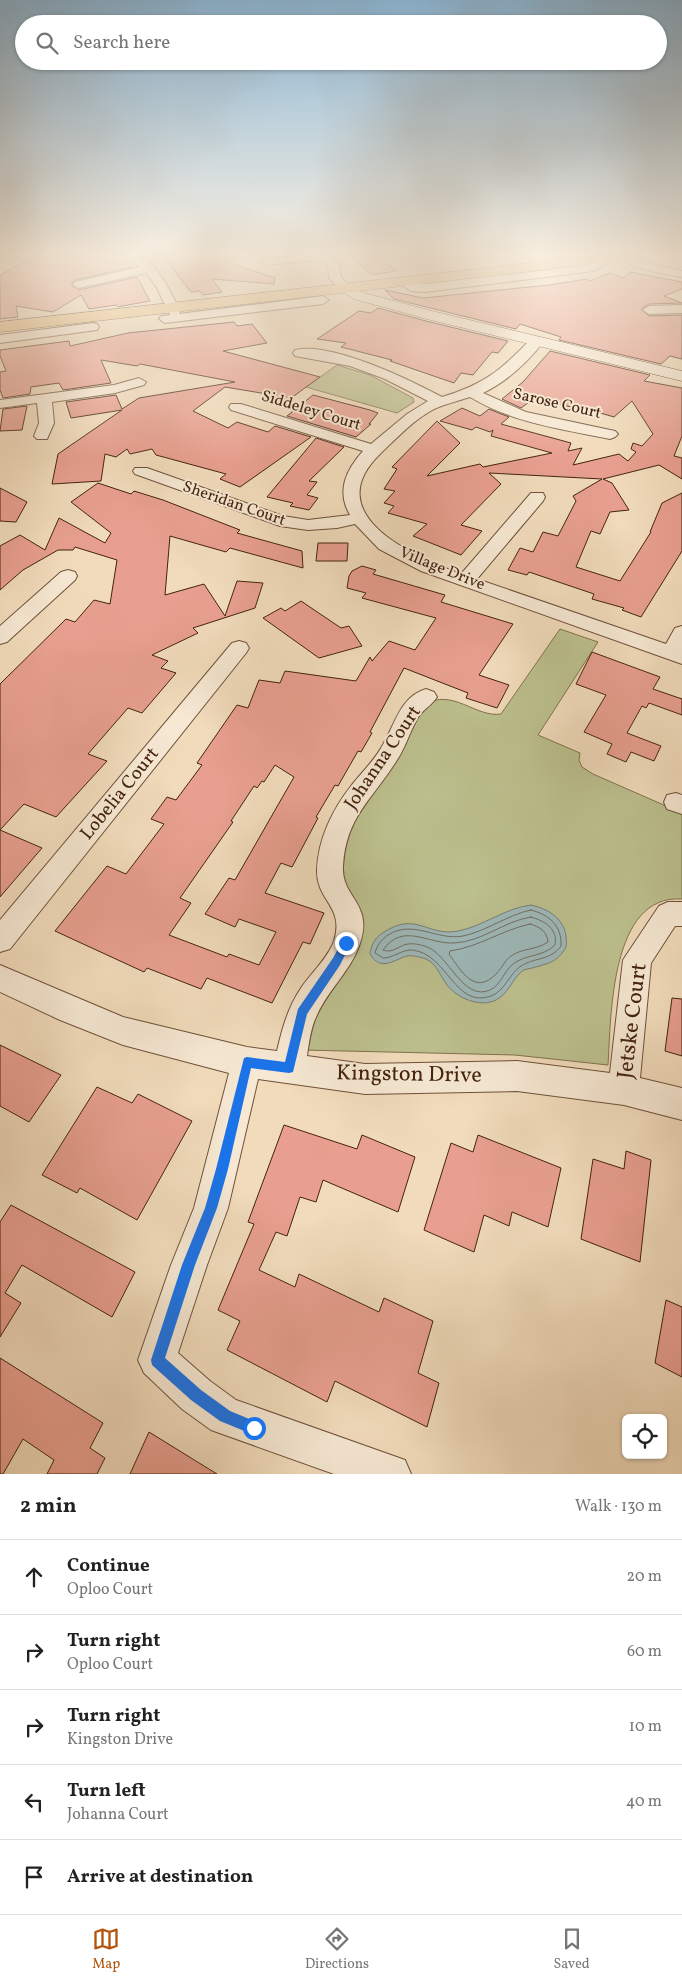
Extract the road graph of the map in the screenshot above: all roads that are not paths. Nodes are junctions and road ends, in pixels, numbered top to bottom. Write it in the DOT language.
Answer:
graph roads {
  1 [pos="39,324"];
  2 [pos="73,324"];
  3 [pos="465,324"];
  4 [pos="0,327"];
  5 [pos="93,327"];
  6 [pos="0,332"];
  7 [pos="0,339"];
  8 [pos="537,341"];
  9 [pos="300,353"];
  10 [pos="682,376"];
  11 [pos="139,382"];
  12 [pos="471,392"];
  13 [pos="44,399"];
  14 [pos="440,402"];
  15 [pos="0,404"];
  16 [pos="236,407"];
  17 [pos="610,434"];
  18 [pos="42,436"];
  19 [pos="375,450"];
  20 [pos="141,471"];
  21 [pos="537,497"];
  22 [pos="360,518"];
  23 [pos="68,576"];
  24 [pos="465,581"];
  25 [pos="682,633"];
  26 [pos="0,637"];
  27 [pos="239,648"];
  28 [pos="676,655"];
  29 [pos="426,697"];
  30 [pos="682,914"];
  31 [pos="0,940"];
  32 [pos="0,978"];
  33 [pos="247,1062"];
  34 [pos="289,1068"];
  35 [pos="624,1090"];
  36 [pos="682,1104"];
  37 [pos="391,1474"];
  1 -- 4 [label="main road"];
  2 -- 6 [label="main road"];
  3 -- 8 [label="main road"];
  5 -- 7 [label="street"];
  8 -- 10 [label="main road"];
  8 -- 12 [label="street, Village Drive"];
  9 -- 14 [label="street"];
  11 -- 13 [label="street"];
  12 -- 14 [label="street, Village Drive"];
  12 -- 17 [label="street, Sarose Court"];
  13 -- 15 [label="street"];
  13 -- 18 [label="street"];
  14 -- 19 [label="street, Village Drive"];
  16 -- 19 [label="street, Siddeley Court"];
  19 -- 22 [label="street, Village Drive"];
  20 -- 22 [label="street, Sheridan Court"];
  21 -- 24 [label="street"];
  22 -- 24 [label="street, Village Drive"];
  23 -- 26 [label="street"];
  24 -- 28 [label="street, Village Drive"];
  25 -- 28 [label="street"];
  27 -- 31 [label="street, Lobelia Court"];
  29 -- 34 [label="street, Johanna Court"];
  30 -- 35 [label="street, Jetske Court"];
  32 -- 33 [label="street, Kingston Drive"];
  33 -- 34 [label="street, Kingston Drive"];
  33 -- 37 [label="street"];
  34 -- 35 [label="street, Kingston Drive"];
  35 -- 36 [label="street, Kingston Drive"];
}
